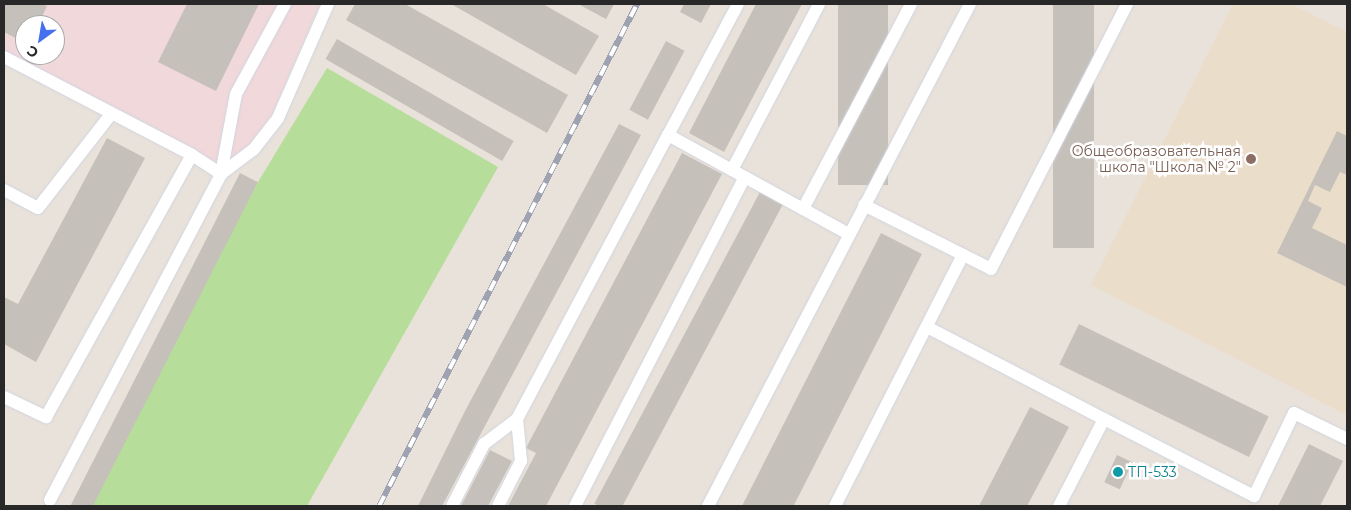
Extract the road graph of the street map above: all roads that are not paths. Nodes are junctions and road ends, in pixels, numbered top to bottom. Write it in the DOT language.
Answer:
graph roads {
  1 [pos="285,4"];
  2 [pos="328,4"];
  3 [pos="738,4"];
  4 [pos="819,4"];
  5 [pos="911,4"];
  6 [pos="970,4"];
  7 [pos="1127,4"];
  8 [pos="4,57"];
  9 [pos="112,113"];
  10 [pos="668,135"];
  11 [pos="192,154"];
  12 [pos="732,170"];
  13 [pos="221,174"];
  14 [pos="745,178"];
  15 [pos="4,190"];
  16 [pos="864,205"];
  17 [pos="803,209"];
  18 [pos="850,234"];
  19 [pos="963,254"];
  20 [pos="927,327"];
  21 [pos="4,397"];
  22 [pos="517,419"];
  23 [pos="1104,419"];
  24 [pos="1347,439"];
  25 [pos="50,500"];
  26 [pos="452,506"];
  27 [pos="498,506"];
  28 [pos="575,506"];
  29 [pos="708,506"];
  30 [pos="835,506"];
  31 [pos="1059,506"];
  1 -- 13 [label="lane"];
  2 -- 13 [label="lane"];
  3 -- 10 [label="lane"];
  4 -- 12 [label="lane"];
  5 -- 17 [label="lane"];
  6 -- 16 [label="lane"];
  7 -- 19 [label="lane"];
  8 -- 9 [label="lane"];
  9 -- 11 [label="lane"];
  9 -- 15 [label="lane"];
  10 -- 12 [label="lane"];
  10 -- 22 [label="lane"];
  11 -- 13 [label="lane"];
  11 -- 21 [label="lane"];
  12 -- 14 [label="lane"];
  13 -- 25 [label="lane"];
  14 -- 17 [label="lane"];
  14 -- 28 [label="lane"];
  16 -- 18 [label="lane"];
  16 -- 19 [label="lane"];
  17 -- 18 [label="lane"];
  18 -- 29 [label="lane"];
  19 -- 20 [label="lane"];
  20 -- 23 [label="lane"];
  20 -- 30 [label="lane"];
  22 -- 26 [label="lane"];
  22 -- 27 [label="lane"];
  23 -- 24 [label="lane"];
  23 -- 31 [label="lane"];
}
